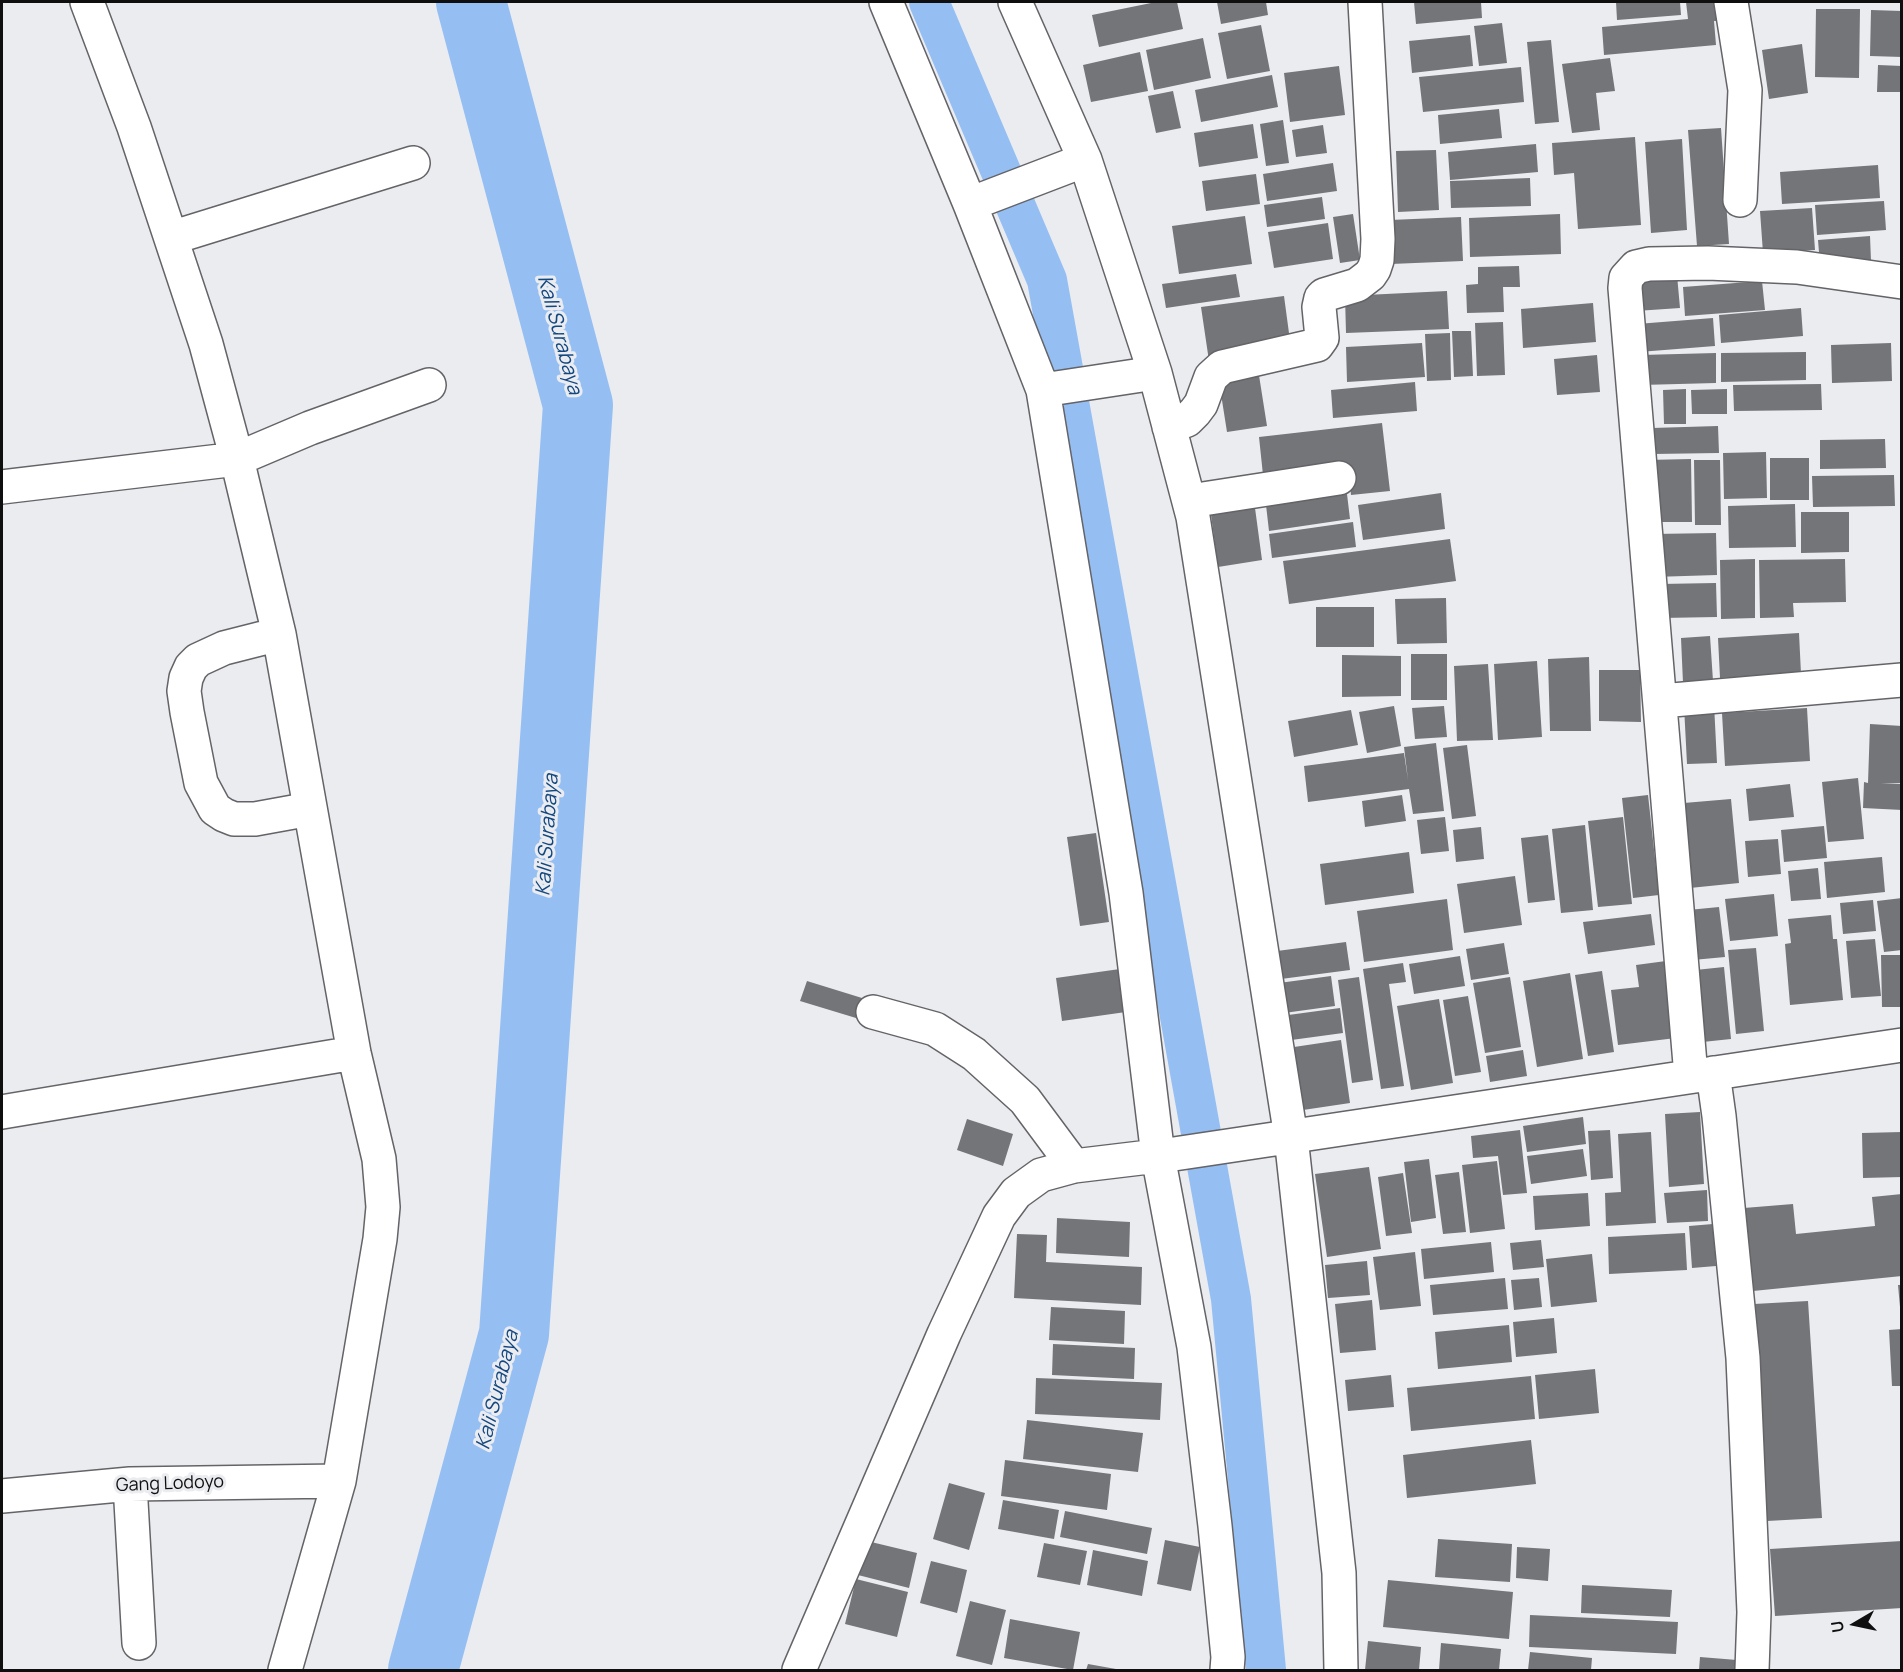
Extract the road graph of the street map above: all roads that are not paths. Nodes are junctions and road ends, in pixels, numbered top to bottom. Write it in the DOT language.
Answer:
graph roads {
  1 [pos="87,2"];
  2 [pos="886,2"];
  3 [pos="1016,2"];
  4 [pos="1365,2"];
  5 [pos="1731,2"];
  6 [pos="413,163"];
  7 [pos="1074,164"];
  8 [pos="981,200"];
  9 [pos="1740,200"];
  10 [pos="171,238"];
  11 [pos="1902,282"];
  12 [pos="1145,374"];
  13 [pos="429,385"];
  14 [pos="1051,389"];
  15 [pos="1169,427"];
  16 [pos="237,459"];
  17 [pos="1339,478"];
  18 [pos="2,487"];
  19 [pos="1190,501"];
  20 [pos="279,634"];
  21 [pos="1902,680"];
  22 [pos="1660,701"];
  23 [pos="310,808"];
  24 [pos="873,1012"];
  25 [pos="1902,1045"];
  26 [pos="354,1053"];
  27 [pos="1702,1075"];
  28 [pos="2,1112"];
  29 [pos="1275,1139"];
  30 [pos="1166,1155"];
  31 [pos="1074,1166"];
  32 [pos="339,1481"];
  33 [pos="130,1484"];
  34 [pos="2,1496"];
  35 [pos="139,1643"];
  36 [pos="285,1671"];
  37 [pos="799,1671"];
  38 [pos="1227,1671"];
  39 [pos="1341,1671"];
  40 [pos="1752,1671"];
  1 -- 10 [label="street"];
  2 -- 8 [label="street"];
  3 -- 7 [label="street"];
  4 -- 15 [label="street"];
  5 -- 9 [label="street"];
  6 -- 10 [label="street"];
  7 -- 8 [label="street"];
  7 -- 12 [label="street"];
  8 -- 14 [label="street"];
  10 -- 16 [label="street"];
  11 -- 22 [label="street"];
  12 -- 14 [label="street"];
  12 -- 15 [label="street"];
  13 -- 16 [label="street"];
  14 -- 30 [label="street"];
  15 -- 19 [label="street"];
  16 -- 18 [label="street"];
  16 -- 20 [label="street"];
  17 -- 19 [label="street"];
  19 -- 29 [label="street"];
  20 -- 23 [label="street"];
  20 -- 23 [label="street"];
  21 -- 22 [label="street"];
  22 -- 27 [label="street"];
  23 -- 26 [label="street"];
  24 -- 31 [label="street"];
  25 -- 27 [label="street"];
  26 -- 28 [label="street"];
  26 -- 32 [label="street"];
  27 -- 29 [label="street"];
  27 -- 40 [label="street"];
  29 -- 30 [label="street"];
  29 -- 39 [label="street"];
  30 -- 31 [label="street"];
  30 -- 38 [label="street"];
  31 -- 37 [label="street"];
  32 -- 33 [label="street, Gang Lodoyo"];
  32 -- 36 [label="street"];
  33 -- 34 [label="street, Gang Lodoyo"];
  33 -- 35 [label="street"];
}
